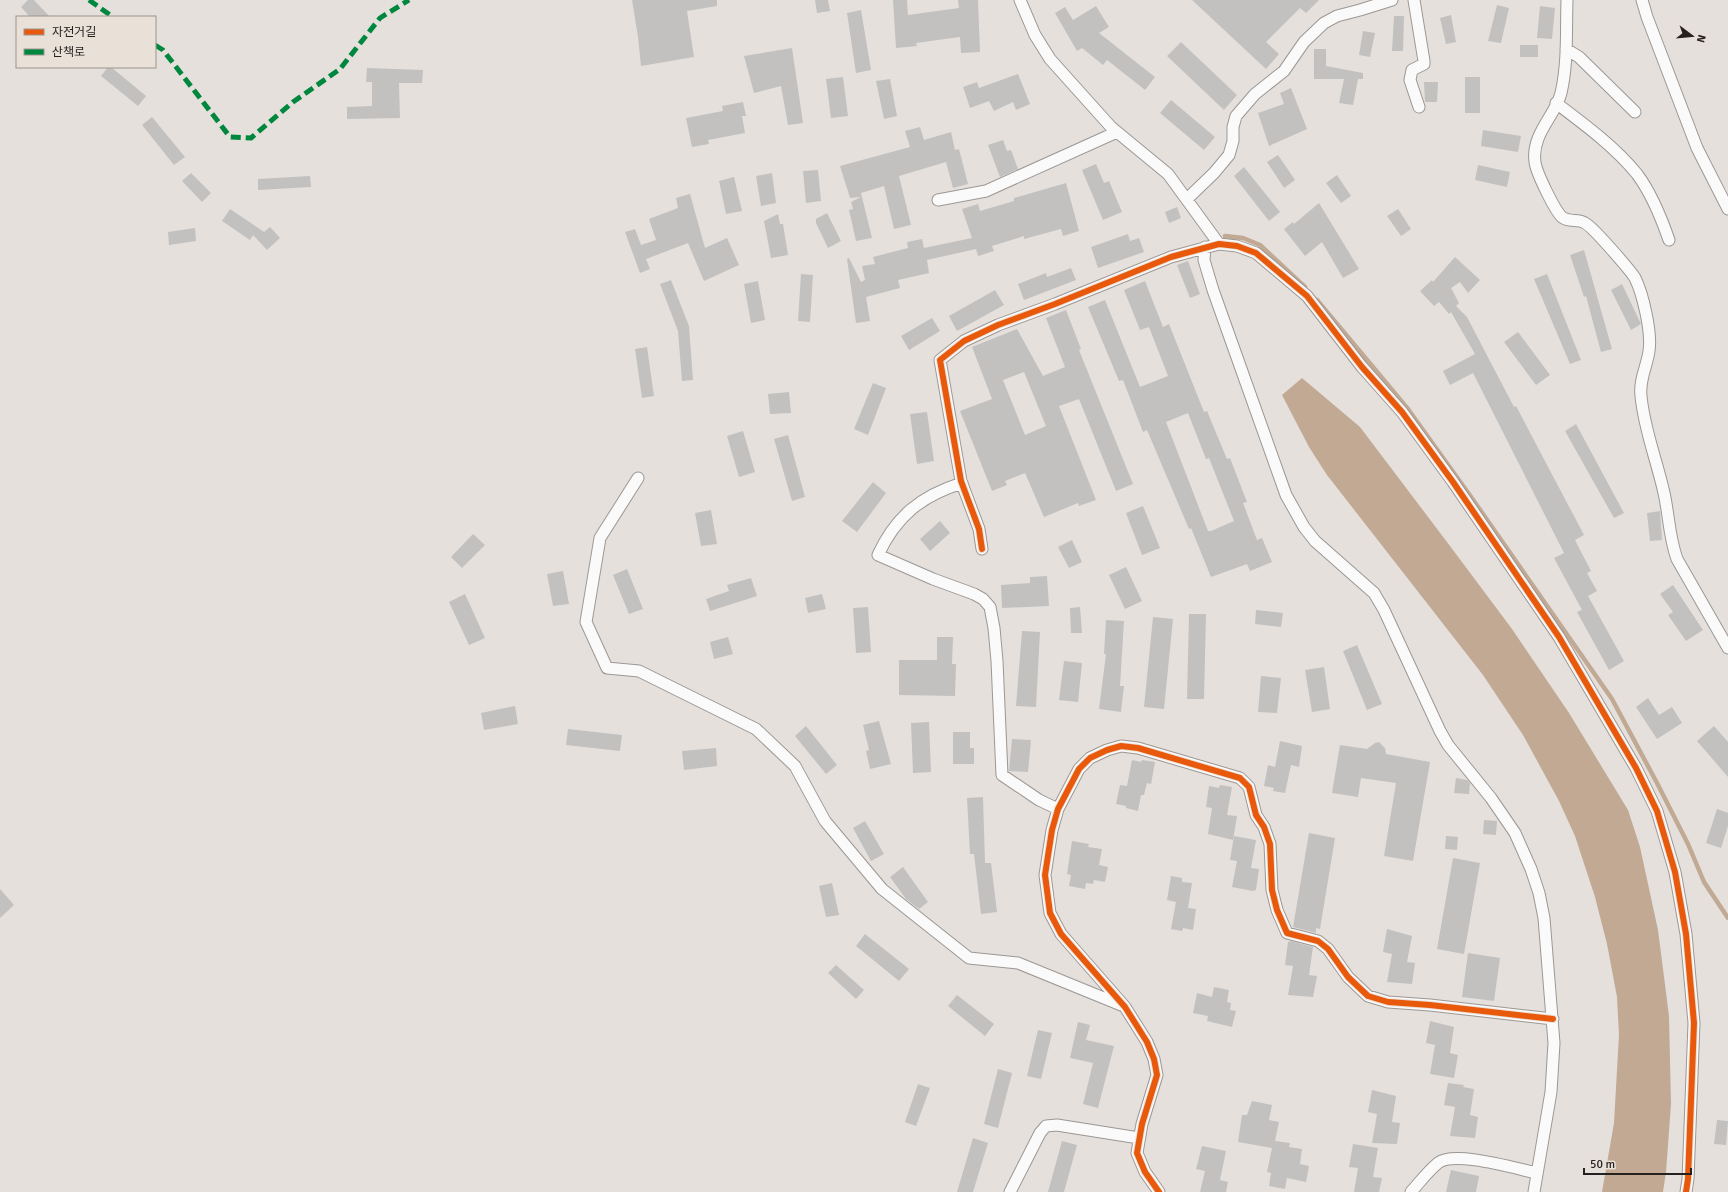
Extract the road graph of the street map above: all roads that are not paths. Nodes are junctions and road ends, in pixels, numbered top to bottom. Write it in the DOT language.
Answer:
graph roads {
  1 [pos="1020,0"];
  2 [pos="1392,0"];
  3 [pos="1414,0"];
  4 [pos="1567,0"];
  5 [pos="1642,0"];
  6 [pos="1566,49"];
  7 [pos="1556,103"];
  8 [pos="1419,107"];
  9 [pos="1635,112"];
  10 [pos="1117,132"];
  11 [pos="1186,199"];
  12 [pos="938,200"];
  13 [pos="1728,209"];
  14 [pos="1669,240"];
  15 [pos="1218,244"];
  16 [pos="1205,248"];
  17 [pos="638,478"];
  18 [pos="962,483"];
  19 [pos="982,549"];
  20 [pos="1728,648"];
  21 [pos="1058,809"];
  22 [pos="1125,1007"];
  23 [pos="1553,1019"];
  24 [pos="1140,1138"];
  25 [pos="1537,1173"];
  26 [pos="1010,1192"];
  27 [pos="1159,1192"];
  28 [pos="1411,1192"];
  29 [pos="1534,1192"];
  30 [pos="1686,1192"];
  1 -- 10 [label="street"];
  2 -- 11 [label="street"];
  3 -- 8 [label="street"];
  4 -- 6 [label="street"];
  5 -- 13 [label="street"];
  6 -- 7 [label="street"];
  6 -- 9 [label="street"];
  7 -- 14 [label="street"];
  7 -- 20 [label="street"];
  10 -- 11 [label="street"];
  10 -- 12 [label="street"];
  11 -- 15 [label="street"];
  15 -- 16 [label="street"];
  15 -- 30 [label="street"];
  16 -- 18 [label="street"];
  16 -- 23 [label="street"];
  17 -- 22 [label="street"];
  18 -- 19 [label="street"];
  18 -- 21 [label="street"];
  21 -- 22 [label="street"];
  21 -- 23 [label="street"];
  22 -- 24 [label="street"];
  23 -- 25 [label="street"];
  24 -- 26 [label="street"];
  24 -- 27 [label="street"];
  25 -- 28 [label="street"];
  25 -- 29 [label="street"];
}
